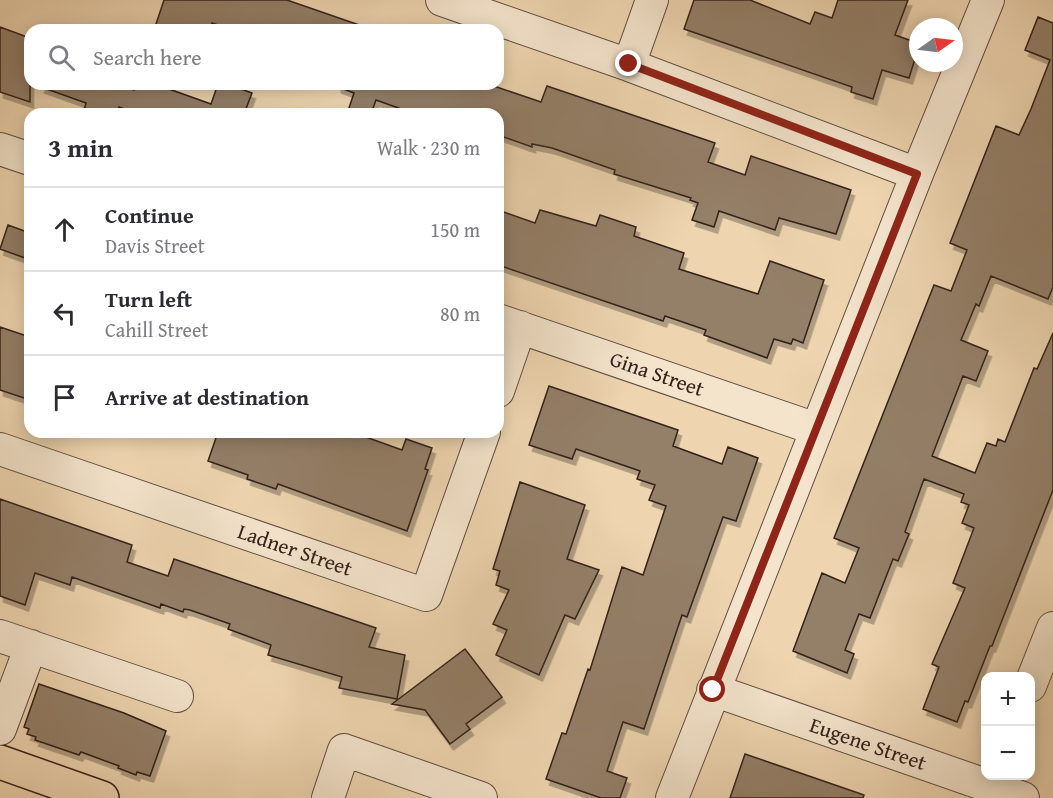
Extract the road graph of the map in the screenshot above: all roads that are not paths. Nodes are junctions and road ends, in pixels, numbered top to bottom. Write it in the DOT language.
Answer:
graph roads {
  1 [pos="442,0"];
  2 [pos="652,0"];
  3 [pos="988,0"];
  4 [pos="629,64"];
  5 [pos="0,149"];
  6 [pos="24,157"];
  7 [pos="917,174"];
  8 [pos="509,324"];
  9 [pos="504,354"];
  10 [pos="816,429"];
  11 [pos="482,438"];
  12 [pos="0,449"];
  13 [pos="1053,628"];
  14 [pos="0,636"];
  15 [pos="31,646"];
  16 [pos="1035,673"];
  17 [pos="713,690"];
  18 [pos="177,696"];
  19 [pos="0,729"];
  20 [pos="0,762"];
  21 [pos="993,781"];
  22 [pos="102,798"];
  23 [pos="328,798"];
  24 [pos="481,798"];
  25 [pos="672,798"];
  26 [pos="1023,798"];
  1 -- 4 [label="street"];
  2 -- 4 [label="street"];
  3 -- 7 [label="street"];
  4 -- 7 [label="street"];
  5 -- 6 [label="street"];
  7 -- 10 [label="street"];
  8 -- 9 [label="street"];
  8 -- 10 [label="street, Gina Street"];
  10 -- 17 [label="street"];
  11 -- 12 [label="street, Ladner Street"];
  13 -- 16 [label="street"];
  14 -- 15 [label="street"];
  15 -- 18 [label="street"];
  15 -- 19 [label="street"];
  17 -- 21 [label="street, Eugene Street"];
  17 -- 25 [label="street"];
  20 -- 22 [label="main road"];
  21 -- 26 [label="street, Eugene Street"];
  23 -- 24 [label="street"];
}
